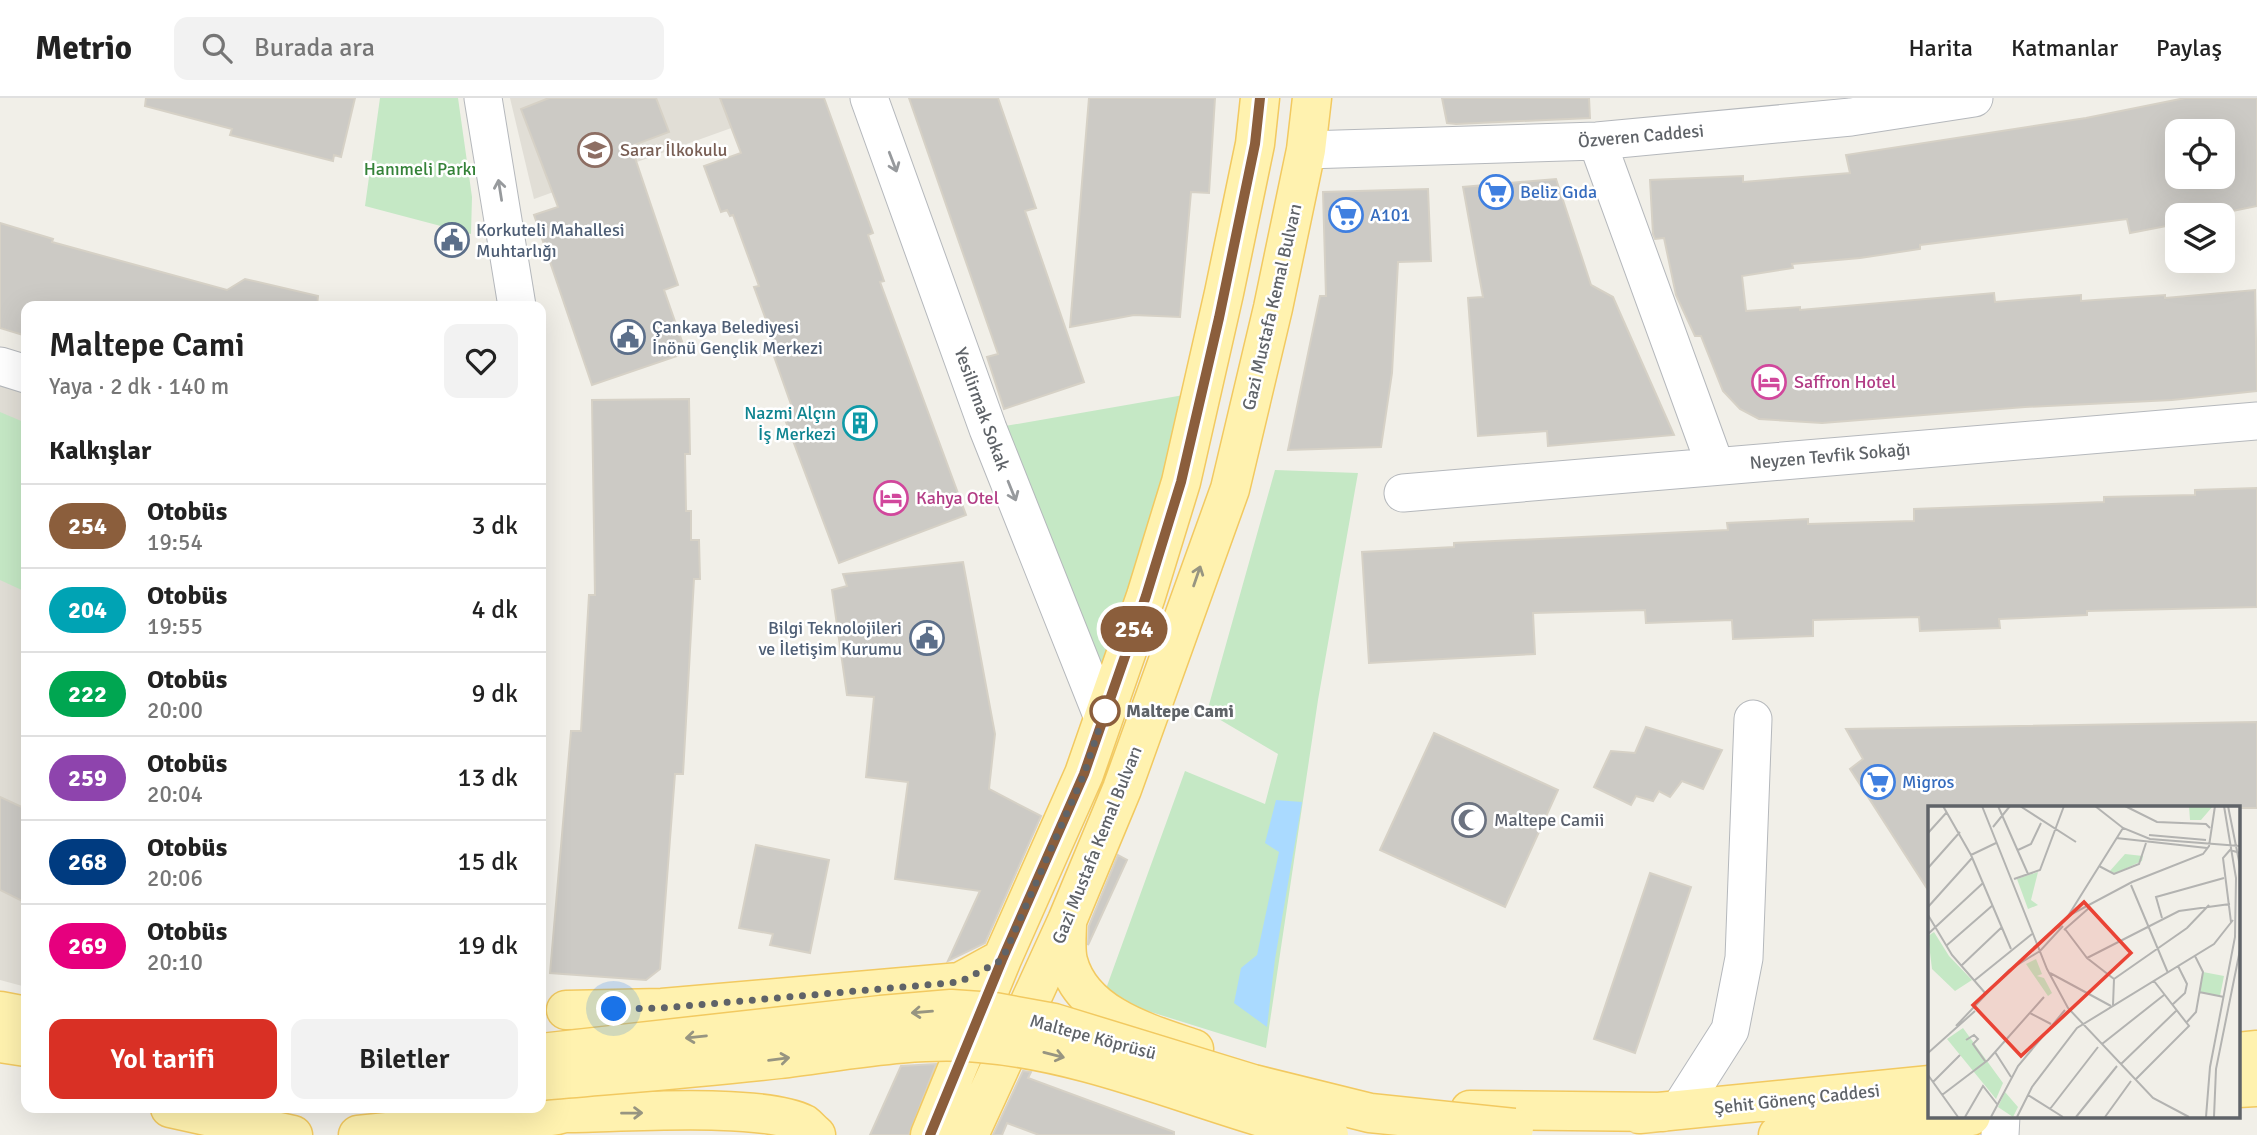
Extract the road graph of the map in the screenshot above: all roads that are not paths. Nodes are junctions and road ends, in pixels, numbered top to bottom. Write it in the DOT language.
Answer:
graph roads {
  1 [pos="483,98"];
  2 [pos="869,98"];
  3 [pos="1260,98"];
  4 [pos="1312,98"];
  5 [pos="1974,98"];
  6 [pos="1597,141"];
  7 [pos="1306,150"];
  8 [pos="516,301"];
  9 [pos="0,366"];
  10 [pos="21,372"];
  11 [pos="2257,421"];
  12 [pos="1716,465"];
  13 [pos="1403,493"];
  14 [pos="1103,718"];
  15 [pos="1753,719"];
  16 [pos="1067,921"];
  17 [pos="1002,960"];
  18 [pos="553,1009"];
  19 [pos="0,1011"];
  20 [pos="21,1015"];
  21 [pos="0,1043"];
  22 [pos="21,1046"];
  23 [pos="546,1053"];
  24 [pos="1928,1085"];
  25 [pos="546,1104"];
  26 [pos="546,1105"];
  27 [pos="546,1105"];
  28 [pos="1671,1111"];
  29 [pos="193,1113"];
  30 [pos="492,1113"];
  31 [pos="1951,1118"];
  32 [pos="293,1135"];
  33 [pos="358,1135"];
  34 [pos="816,1135"];
  35 [pos="930,1135"];
  36 [pos="968,1135"];
  37 [pos="1329,1135"];
  38 [pos="1778,1135"];
  8 -- 1 [label="street, one-way"];
  2 -- 14 [label="street, Yesilirmak Sokak, one-way"];
  3 -- 14 [label="main road"];
  4 -- 7 [label="main road, Gazi Mustafa Kemal Bulvarı"];
  5 -- 6 [label="street, Özveren Caddesi"];
  6 -- 7 [label="street, Özveren Caddesi"];
  6 -- 12 [label="street"];
  16 -- 7 [label="main road, Gazi Mustafa Kemal Bulvarı, one-way"];
  9 -- 10 [label="street"];
  11 -- 12 [label="street, Neyzen Tevfik Sokağı"];
  12 -- 13 [label="street, Neyzen Tevfik Sokağı"];
  14 -- 17 [label="main road"];
  15 -- 28 [label="street"];
  16 -- 28 [label="main road"];
  16 -- 36 [label="main road, Gazi Mustafa Kemal Bulvarı"];
  17 -- 18 [label="main road"];
  17 -- 35 [label="main road"];
  18 -- 26 [label="main road"];
  19 -- 20 [label="main road"];
  21 -- 22 [label="main road"];
  28 -- 23 [label="main road, Maltepe Köprüsü, one-way, bridge"];
  24 -- 28 [label="main road, Şehit Gönenç Caddesi"];
  25 -- 37 [label="main road, Maltepe Köprüsü, one-way, bridge"];
  27 -- 34 [label="main road, one-way"];
  29 -- 32 [label="main road"];
  30 -- 33 [label="main road"];
  31 -- 38 [label="main road, Şehit Gönenç Caddesi"];
}
